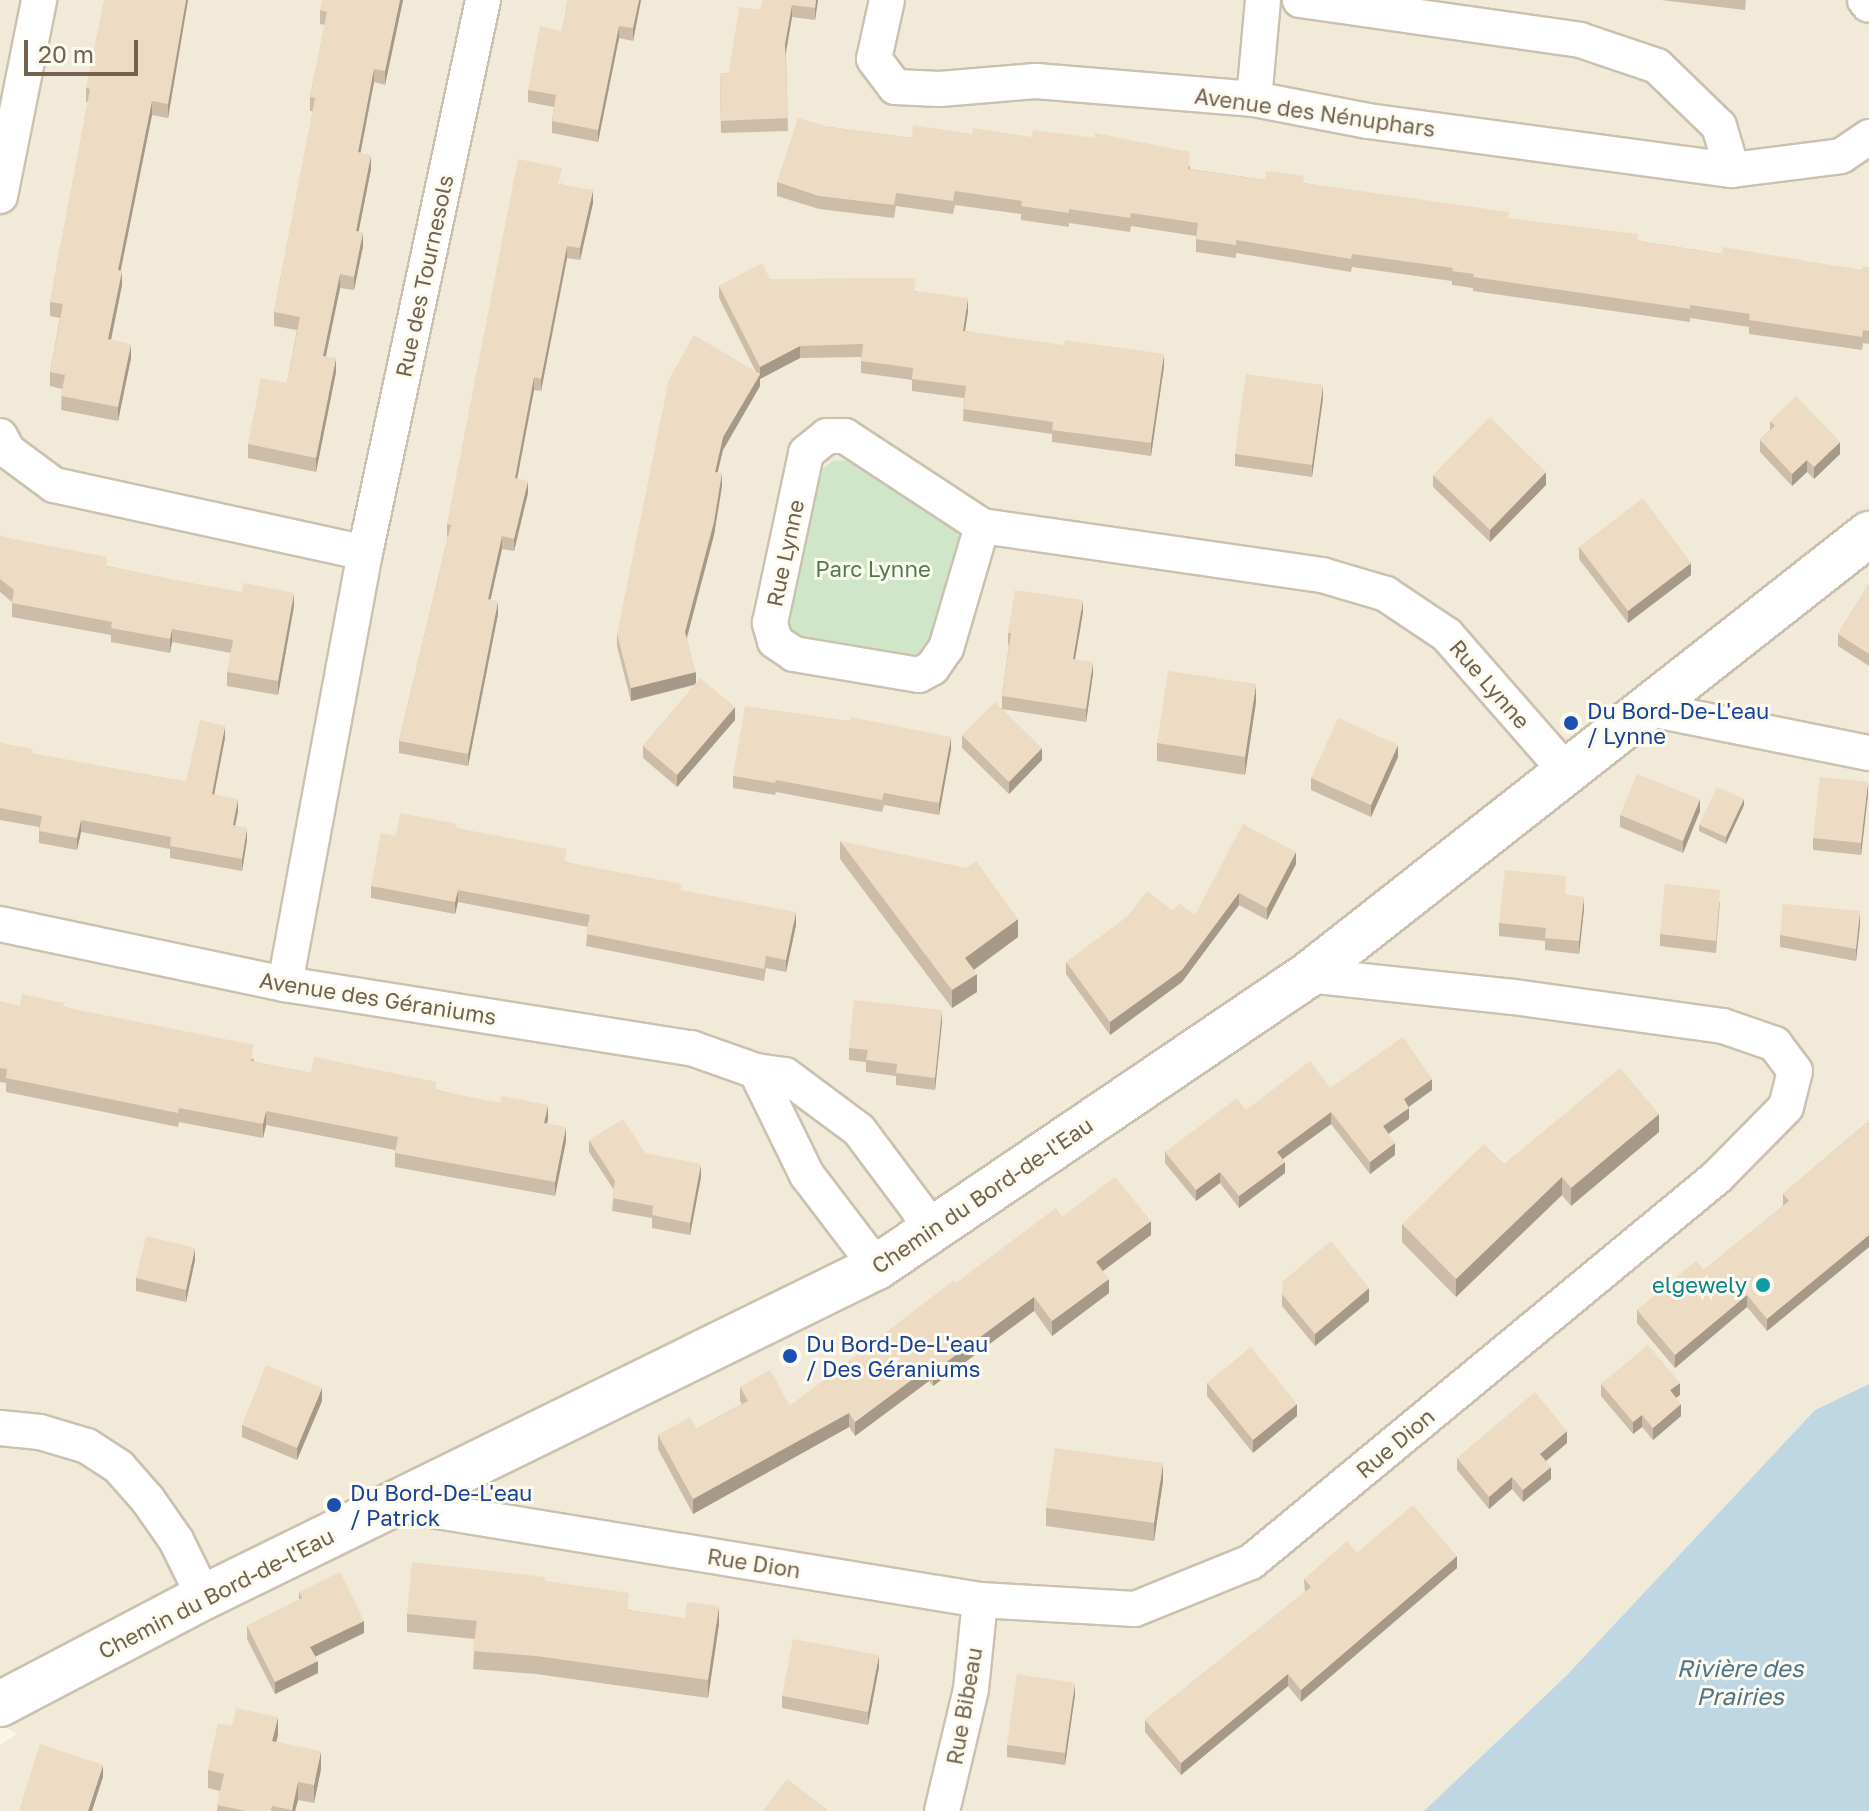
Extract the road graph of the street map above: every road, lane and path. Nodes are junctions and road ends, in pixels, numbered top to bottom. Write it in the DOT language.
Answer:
graph roads {
  1 [pos="39,0"];
  2 [pos="483,0"];
  3 [pos="887,0"];
  4 [pos="1263,0"];
  5 [pos="1300,0"];
  6 [pos="1865,0"];
  7 [pos="1869,5"];
  8 [pos="1254,99"];
  9 [pos="1869,137"];
  10 [pos="1732,170"];
  11 [pos="0,196"];
  12 [pos="0,436"];
  13 [pos="982,526"];
  14 [pos="1869,534"];
  15 [pos="365,553"];
  16 [pos="1650,709"];
  17 [pos="1869,753"];
  18 [pos="1567,772"];
  19 [pos="0,924"];
  20 [pos="1308,975"];
  21 [pos="285,984"];
  22 [pos="756,1071"];
  23 [pos="929,1231"];
  24 [pos="877,1267"];
  25 [pos="0,1428"];
  26 [pos="395,1504"];
  27 [pos="204,1597"];
  28 [pos="980,1600"];
  29 [pos="0,1704"];
  30 [pos="942,1811"];
  1 -- 11 [label="street"];
  2 -- 15 [label="street, Rue des Tournesols"];
  3 -- 8 [label="street, Avenue des Nénuphars"];
  4 -- 8 [label="street"];
  5 -- 10 [label="street"];
  6 -- 7 [label="street"];
  8 -- 10 [label="street, Avenue des Nénuphars"];
  9 -- 10 [label="street, Avenue des Nénuphars"];
  12 -- 15 [label="street"];
  13 -- 13 [label="street, Rue Lynne"];
  13 -- 18 [label="street, Rue Lynne"];
  14 -- 16 [label="street, Chemin du Bord-de-l'Eau"];
  15 -- 21 [label="street, Rue des Tournesols"];
  16 -- 17 [label="street"];
  16 -- 18 [label="street, Chemin du Bord-de-l'Eau"];
  18 -- 20 [label="street, Chemin du Bord-de-l'Eau"];
  19 -- 21 [label="street, Avenue des Géraniums"];
  20 -- 23 [label="street, Chemin du Bord-de-l'Eau"];
  20 -- 28 [label="street, Rue Dion"];
  21 -- 22 [label="street, Avenue des Géraniums"];
  22 -- 23 [label="street, Avenue des Géraniums"];
  22 -- 24 [label="street"];
  23 -- 24 [label="street, Chemin du Bord-de-l'Eau"];
  24 -- 26 [label="street, Chemin du Bord-de-l'Eau"];
  25 -- 27 [label="street"];
  26 -- 27 [label="street, Chemin du Bord-de-l'Eau"];
  26 -- 28 [label="street, Rue Dion"];
  27 -- 29 [label="street, Chemin du Bord-de-l'Eau"];
  28 -- 30 [label="street, Rue Bibeau"];
}
